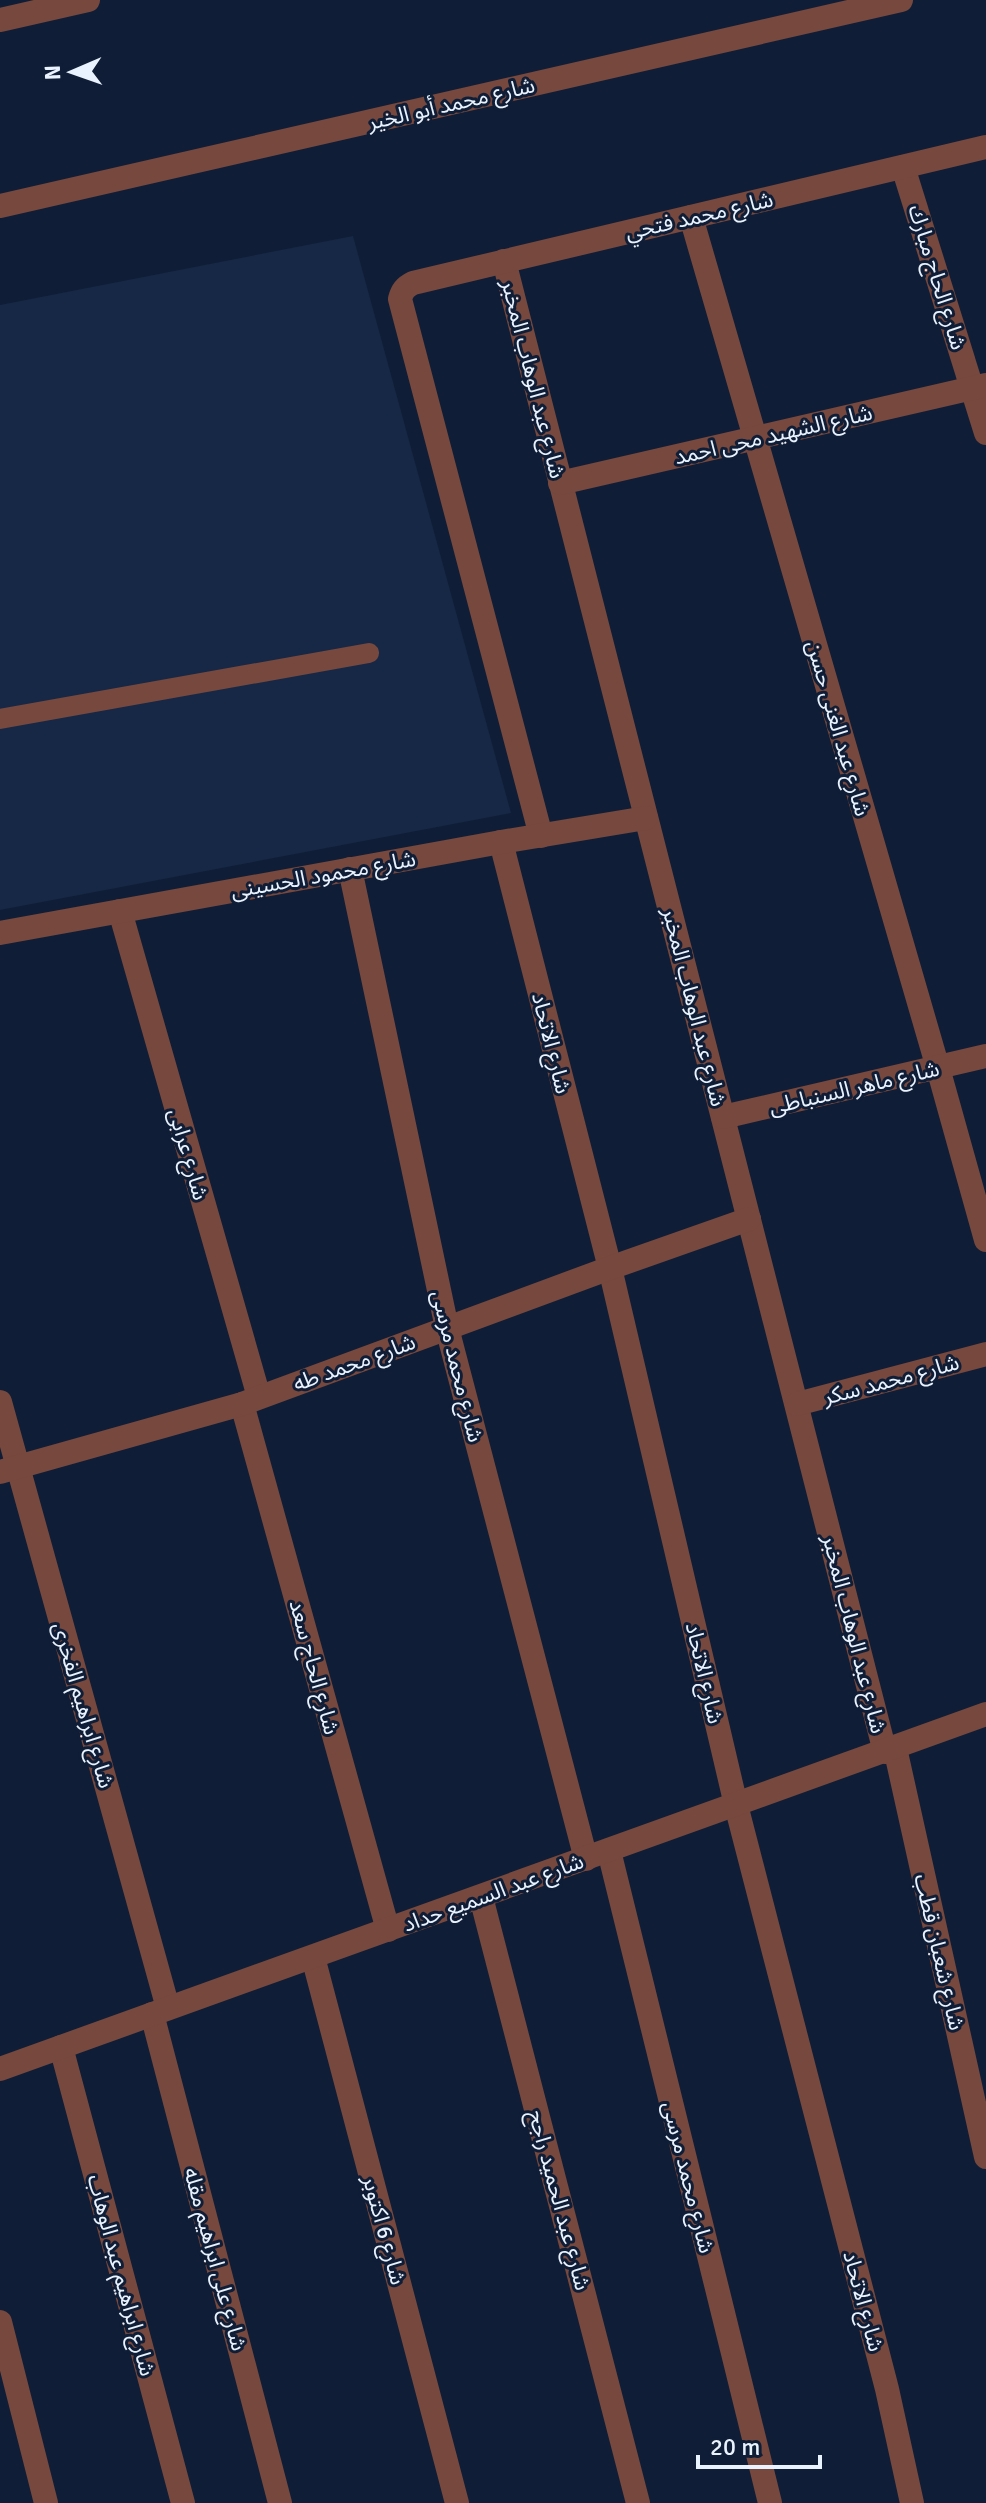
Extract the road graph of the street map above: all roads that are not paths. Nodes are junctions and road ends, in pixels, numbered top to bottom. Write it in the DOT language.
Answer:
graph roads {
  1 [pos="88,0"];
  2 [pos="901,0"];
  3 [pos="0,20"];
  4 [pos="986,147"];
  5 [pos="903,167"];
  6 [pos="0,206"];
  7 [pos="691,217"];
  8 [pos="504,261"];
  9 [pos="980,386"];
  10 [pos="986,433"];
  11 [pos="754,439"];
  12 [pos="560,483"];
  13 [pos="369,653"];
  14 [pos="0,719"];
  15 [pos="646,818"];
  16 [pos="541,836"];
  17 [pos="501,842"];
  18 [pos="350,869"];
  19 [pos="120,911"];
  20 [pos="0,933"];
  21 [pos="986,1056"];
  22 [pos="938,1068"];
  23 [pos="723,1117"];
  24 [pos="749,1219"];
  25 [pos="986,1240"];
  26 [pos="610,1268"];
  27 [pos="447,1328"];
  28 [pos="986,1354"];
  29 [pos="250,1400"];
  30 [pos="0,1402"];
  31 [pos="797,1404"];
  32 [pos="9,1470"];
  33 [pos="986,1714"];
  34 [pos="890,1750"];
  35 [pos="736,1805"];
  36 [pos="597,1855"];
  37 [pos="481,1897"];
  38 [pos="388,1930"];
  39 [pos="313,1957"];
  40 [pos="160,2011"];
  41 [pos="61,2047"];
  42 [pos="0,2069"];
  43 [pos="986,2157"];
  44 [pos="0,2322"];
  45 [pos="46,2503"];
  46 [pos="183,2503"];
  47 [pos="280,2503"];
  48 [pos="457,2503"];
  49 [pos="638,2503"];
  50 [pos="770,2503"];
  51 [pos="912,2503"];
  1 -- 3 [label="street"];
  2 -- 6 [label="street, شارع محمد أبو الخير"];
  4 -- 5 [label="street, شارع محمد فتحي"];
  5 -- 7 [label="street, شارع محمد فتحي"];
  5 -- 9 [label="street, شارع الحاج مبارك"];
  7 -- 8 [label="street, شارع محمد فتحي"];
  7 -- 11 [label="street, شارع عبد الغنى حسن"];
  8 -- 12 [label="street, شارع عبد الوهاب المخبر"];
  8 -- 16 [label="street, شارع محمد فتحي"];
  9 -- 10 [label="street, شارع الحاج مبارك"];
  9 -- 11 [label="street, شارع الشهيد محى احمد"];
  11 -- 12 [label="street, شارع الشهيد محى احمد"];
  11 -- 22 [label="street, شارع عبد الغنى حسن"];
  12 -- 15 [label="street, شارع عبد الوهاب المخبر"];
  13 -- 14 [label="lane"];
  15 -- 16 [label="street, شارع محمود الحسينى"];
  15 -- 23 [label="street, شارع عبد الوهاب المخبر"];
  16 -- 17 [label="street, شارع محمود الحسينى"];
  17 -- 18 [label="street, شارع محمود الحسينى"];
  17 -- 26 [label="street, شارع الاتحاد"];
  18 -- 19 [label="street, شارع محمود الحسينى"];
  18 -- 27 [label="street, شارع محمد مرسى"];
  19 -- 20 [label="street, شارع محمود الحسينى"];
  19 -- 29 [label="street, شارع عرابى"];
  21 -- 22 [label="street, شارع ماهر السنباطى"];
  22 -- 23 [label="street, شارع ماهر السنباطى"];
  22 -- 25 [label="street, شارع عبد الغنى حسن"];
  23 -- 24 [label="street, شارع عبد الوهاب المخبر"];
  24 -- 26 [label="street, شارع محمد طه"];
  24 -- 31 [label="street, شارع عبد الوهاب المخبر"];
  26 -- 27 [label="street, شارع محمد طه"];
  26 -- 35 [label="street, شارع الاتحاد"];
  27 -- 29 [label="street, شارع محمد طه"];
  27 -- 36 [label="street, شارع محمد مرسى"];
  28 -- 31 [label="street, شارع محمد سكر"];
  29 -- 32 [label="street, شارع محمد طه"];
  29 -- 38 [label="street, شارع الحاج سعد"];
  30 -- 32 [label="street, شارع ابراهيم الفخرى"];
  31 -- 34 [label="street, شارع عبد الوهاب المخبر"];
  32 -- 40 [label="street, شارع ابراهيم الفخرى"];
  33 -- 34 [label="street, شارع عبد السميع حداد"];
  34 -- 35 [label="street, شارع عبد السميع حداد"];
  34 -- 43 [label="street, شارع شعبان قطب"];
  35 -- 36 [label="street, شارع عبد السميع حداد"];
  35 -- 51 [label="street, شارع الاتحاد"];
  36 -- 37 [label="street, شارع عبد السميع حداد"];
  36 -- 50 [label="street, شارع محمد مرسى"];
  37 -- 38 [label="street, شارع عبد السميع حداد"];
  37 -- 49 [label="street, شارع عبد الحميد راجح"];
  38 -- 39 [label="street, شارع عبد السميع حداد"];
  39 -- 40 [label="street, شارع عبد السميع حداد"];
  39 -- 48 [label="street, شارع 6 اكتوبر"];
  40 -- 41 [label="street, شارع عبد السميع حداد"];
  40 -- 47 [label="street, شارع على ابراهيم مقله"];
  41 -- 42 [label="street, شارع عبد السميع حداد"];
  41 -- 46 [label="street, شارع ابراهيم عبد الوهاب"];
  44 -- 45 [label="street"];
}
